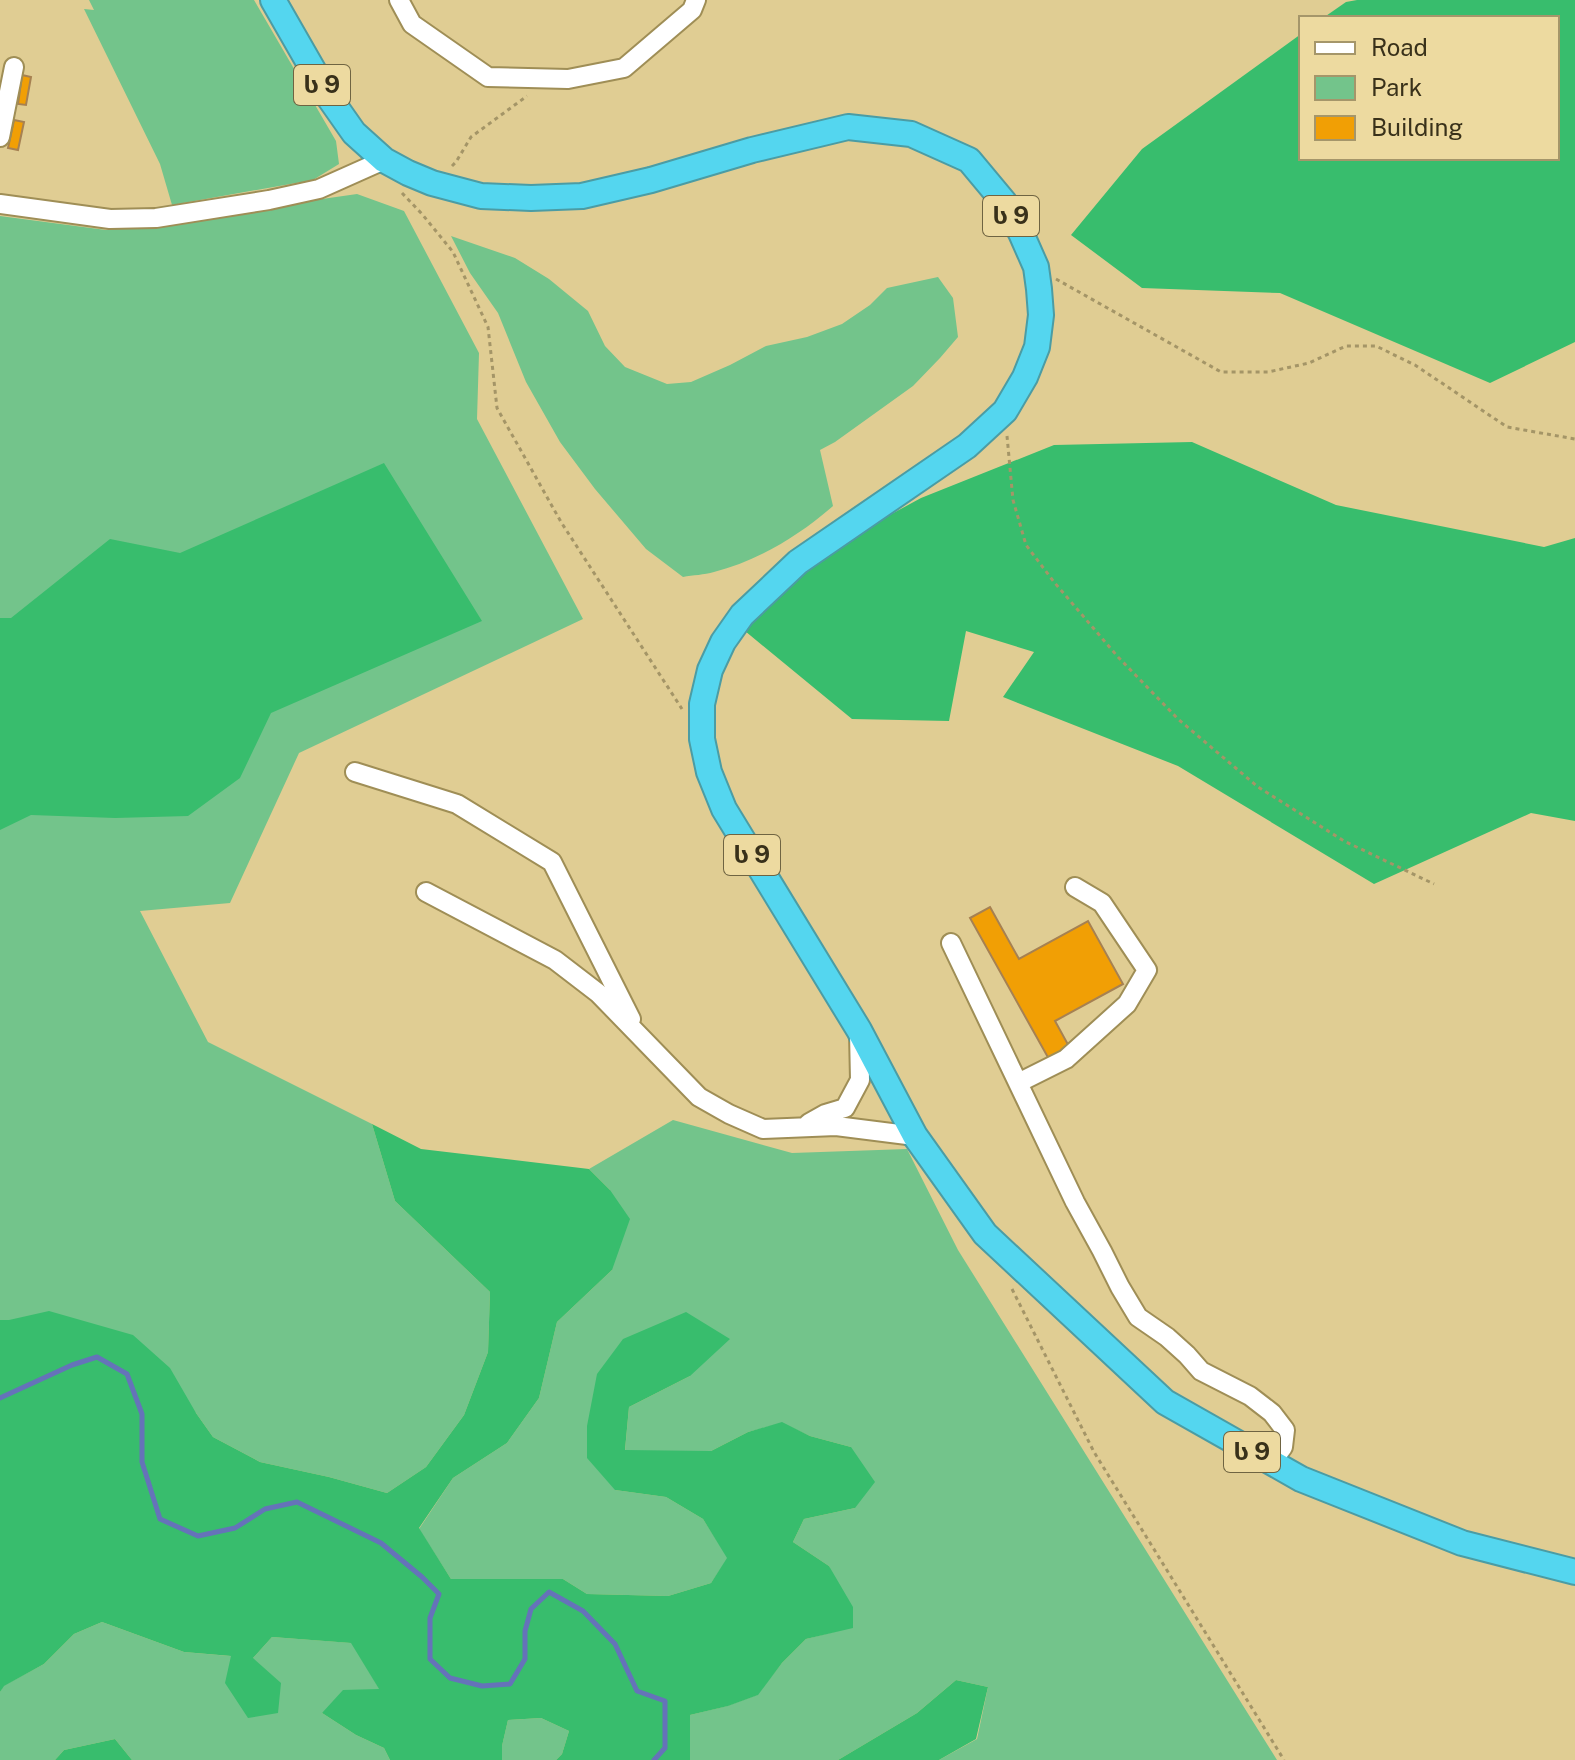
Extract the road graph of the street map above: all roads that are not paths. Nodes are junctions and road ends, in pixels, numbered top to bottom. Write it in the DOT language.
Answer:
graph roads {
  1 [pos="273,0"];
  2 [pos="399,0"];
  3 [pos="696,0"];
  4 [pos="14,67"];
  5 [pos="0,137"];
  6 [pos="384,160"];
  7 [pos="0,204"];
  8 [pos="355,772"];
  9 [pos="1075,887"];
  10 [pos="426,892"];
  11 [pos="951,943"];
  12 [pos="859,1030"];
  13 [pos="641,1038"];
  14 [pos="1018,1083"];
  15 [pos="763,1129"];
  16 [pos="915,1136"];
  17 [pos="1271,1463"];
  18 [pos="1575,1572"];
  1 -- 6 [label="highway, ს 9"];
  2 -- 3 [label="street"];
  4 -- 5 [label="street"];
  6 -- 7 [label="street"];
  6 -- 12 [label="highway, ს 9"];
  8 -- 13 [label="street"];
  9 -- 14 [label="street"];
  10 -- 13 [label="street"];
  11 -- 14 [label="street"];
  12 -- 15 [label="street"];
  12 -- 16 [label="highway, ს 9"];
  13 -- 15 [label="street"];
  14 -- 17 [label="street"];
  15 -- 16 [label="street"];
  16 -- 17 [label="highway, ს 9"];
  17 -- 18 [label="highway, ს 9"];
}
